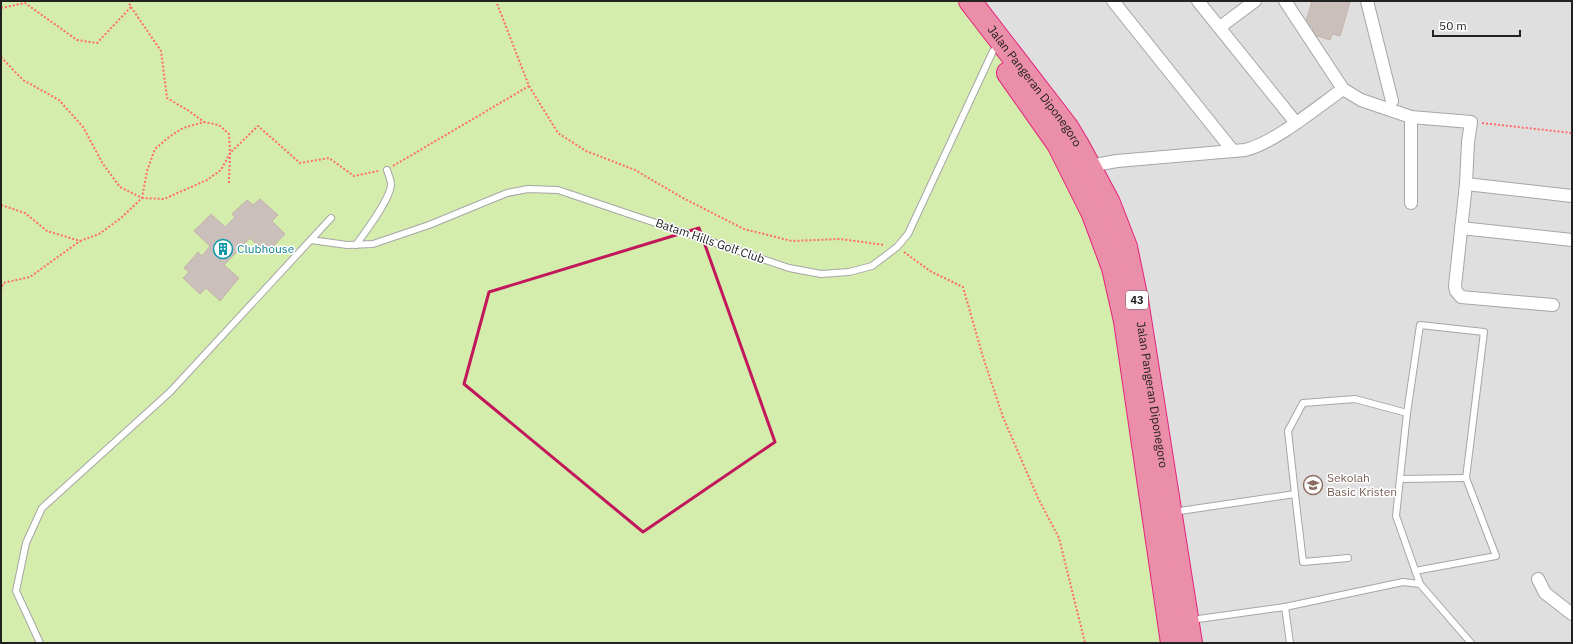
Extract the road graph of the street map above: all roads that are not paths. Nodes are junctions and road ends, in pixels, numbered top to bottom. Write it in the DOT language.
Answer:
graph roads {
  1 [pos="953,1"];
  2 [pos="970,1"];
  3 [pos="1113,1"];
  4 [pos="1198,1"];
  5 [pos="1255,1"];
  6 [pos="1285,1"];
  7 [pos="1367,1"];
  8 [pos="1220,27"];
  9 [pos="993,51"];
  10 [pos="1343,89"];
  11 [pos="1392,101"];
  12 [pos="1411,117"];
  13 [pos="1296,123"];
  14 [pos="1233,151"];
  15 [pos="1089,166"];
  16 [pos="387,170"];
  17 [pos="1466,184"];
  18 [pos="1572,196"];
  19 [pos="1411,203"];
  20 [pos="331,218"];
  21 [pos="1461,228"];
  22 [pos="311,240"];
  23 [pos="1572,240"];
  24 [pos="356,245"];
  25 [pos="1552,305"];
  26 [pos="1407,413"];
  27 [pos="1466,478"];
  28 [pos="1400,479"];
  29 [pos="1295,494"];
  30 [pos="1172,512"];
  31 [pos="1348,558"];
  32 [pos="1415,571"];
  33 [pos="1538,579"];
  34 [pos="1420,584"];
  35 [pos="1284,607"];
  36 [pos="1572,614"];
  37 [pos="1188,620"];
  38 [pos="40,643"];
  39 [pos="1172,643"];
  40 [pos="1191,643"];
  41 [pos="1290,643"];
  42 [pos="1471,643"];
  1 -- 9 [label="highway, Jalan Pangeran Diponegoro / 43"];
  2 -- 15 [label="highway, Jalan Pangeran Diponegoro / 43"];
  3 -- 14 [label="street"];
  4 -- 8 [label="street"];
  5 -- 8 [label="street"];
  6 -- 10 [label="street"];
  7 -- 11 [label="street"];
  8 -- 13 [label="street"];
  9 -- 24 [label="lane, Batam Hills Golf Club"];
  9 -- 39 [label="highway, Jalan Pangeran Diponegoro / 43"];
  10 -- 12 [label="street"];
  10 -- 13 [label="street"];
  12 -- 17 [label="street"];
  12 -- 19 [label="street"];
  13 -- 14 [label="street"];
  14 -- 15 [label="street"];
  15 -- 30 [label="highway, Jalan Pangeran Diponegoro / 43"];
  16 -- 24 [label="lane"];
  17 -- 18 [label="street"];
  17 -- 21 [label="street"];
  20 -- 22 [label="lane"];
  21 -- 23 [label="street"];
  21 -- 25 [label="street"];
  22 -- 24 [label="lane, Batam Hills Golf Club"];
  22 -- 38 [label="lane"];
  26 -- 27 [label="lane"];
  26 -- 28 [label="lane"];
  26 -- 29 [label="lane"];
  27 -- 28 [label="lane"];
  27 -- 32 [label="lane"];
  28 -- 32 [label="lane"];
  29 -- 30 [label="lane"];
  29 -- 31 [label="lane"];
  30 -- 37 [label="highway, Jalan Pangeran Diponegoro / 43"];
  32 -- 34 [label="lane"];
  33 -- 36 [label="street"];
  34 -- 35 [label="lane"];
  34 -- 42 [label="lane"];
  35 -- 37 [label="lane"];
  35 -- 41 [label="lane"];
  37 -- 40 [label="highway, Jalan Pangeran Diponegoro / 43"];
}
